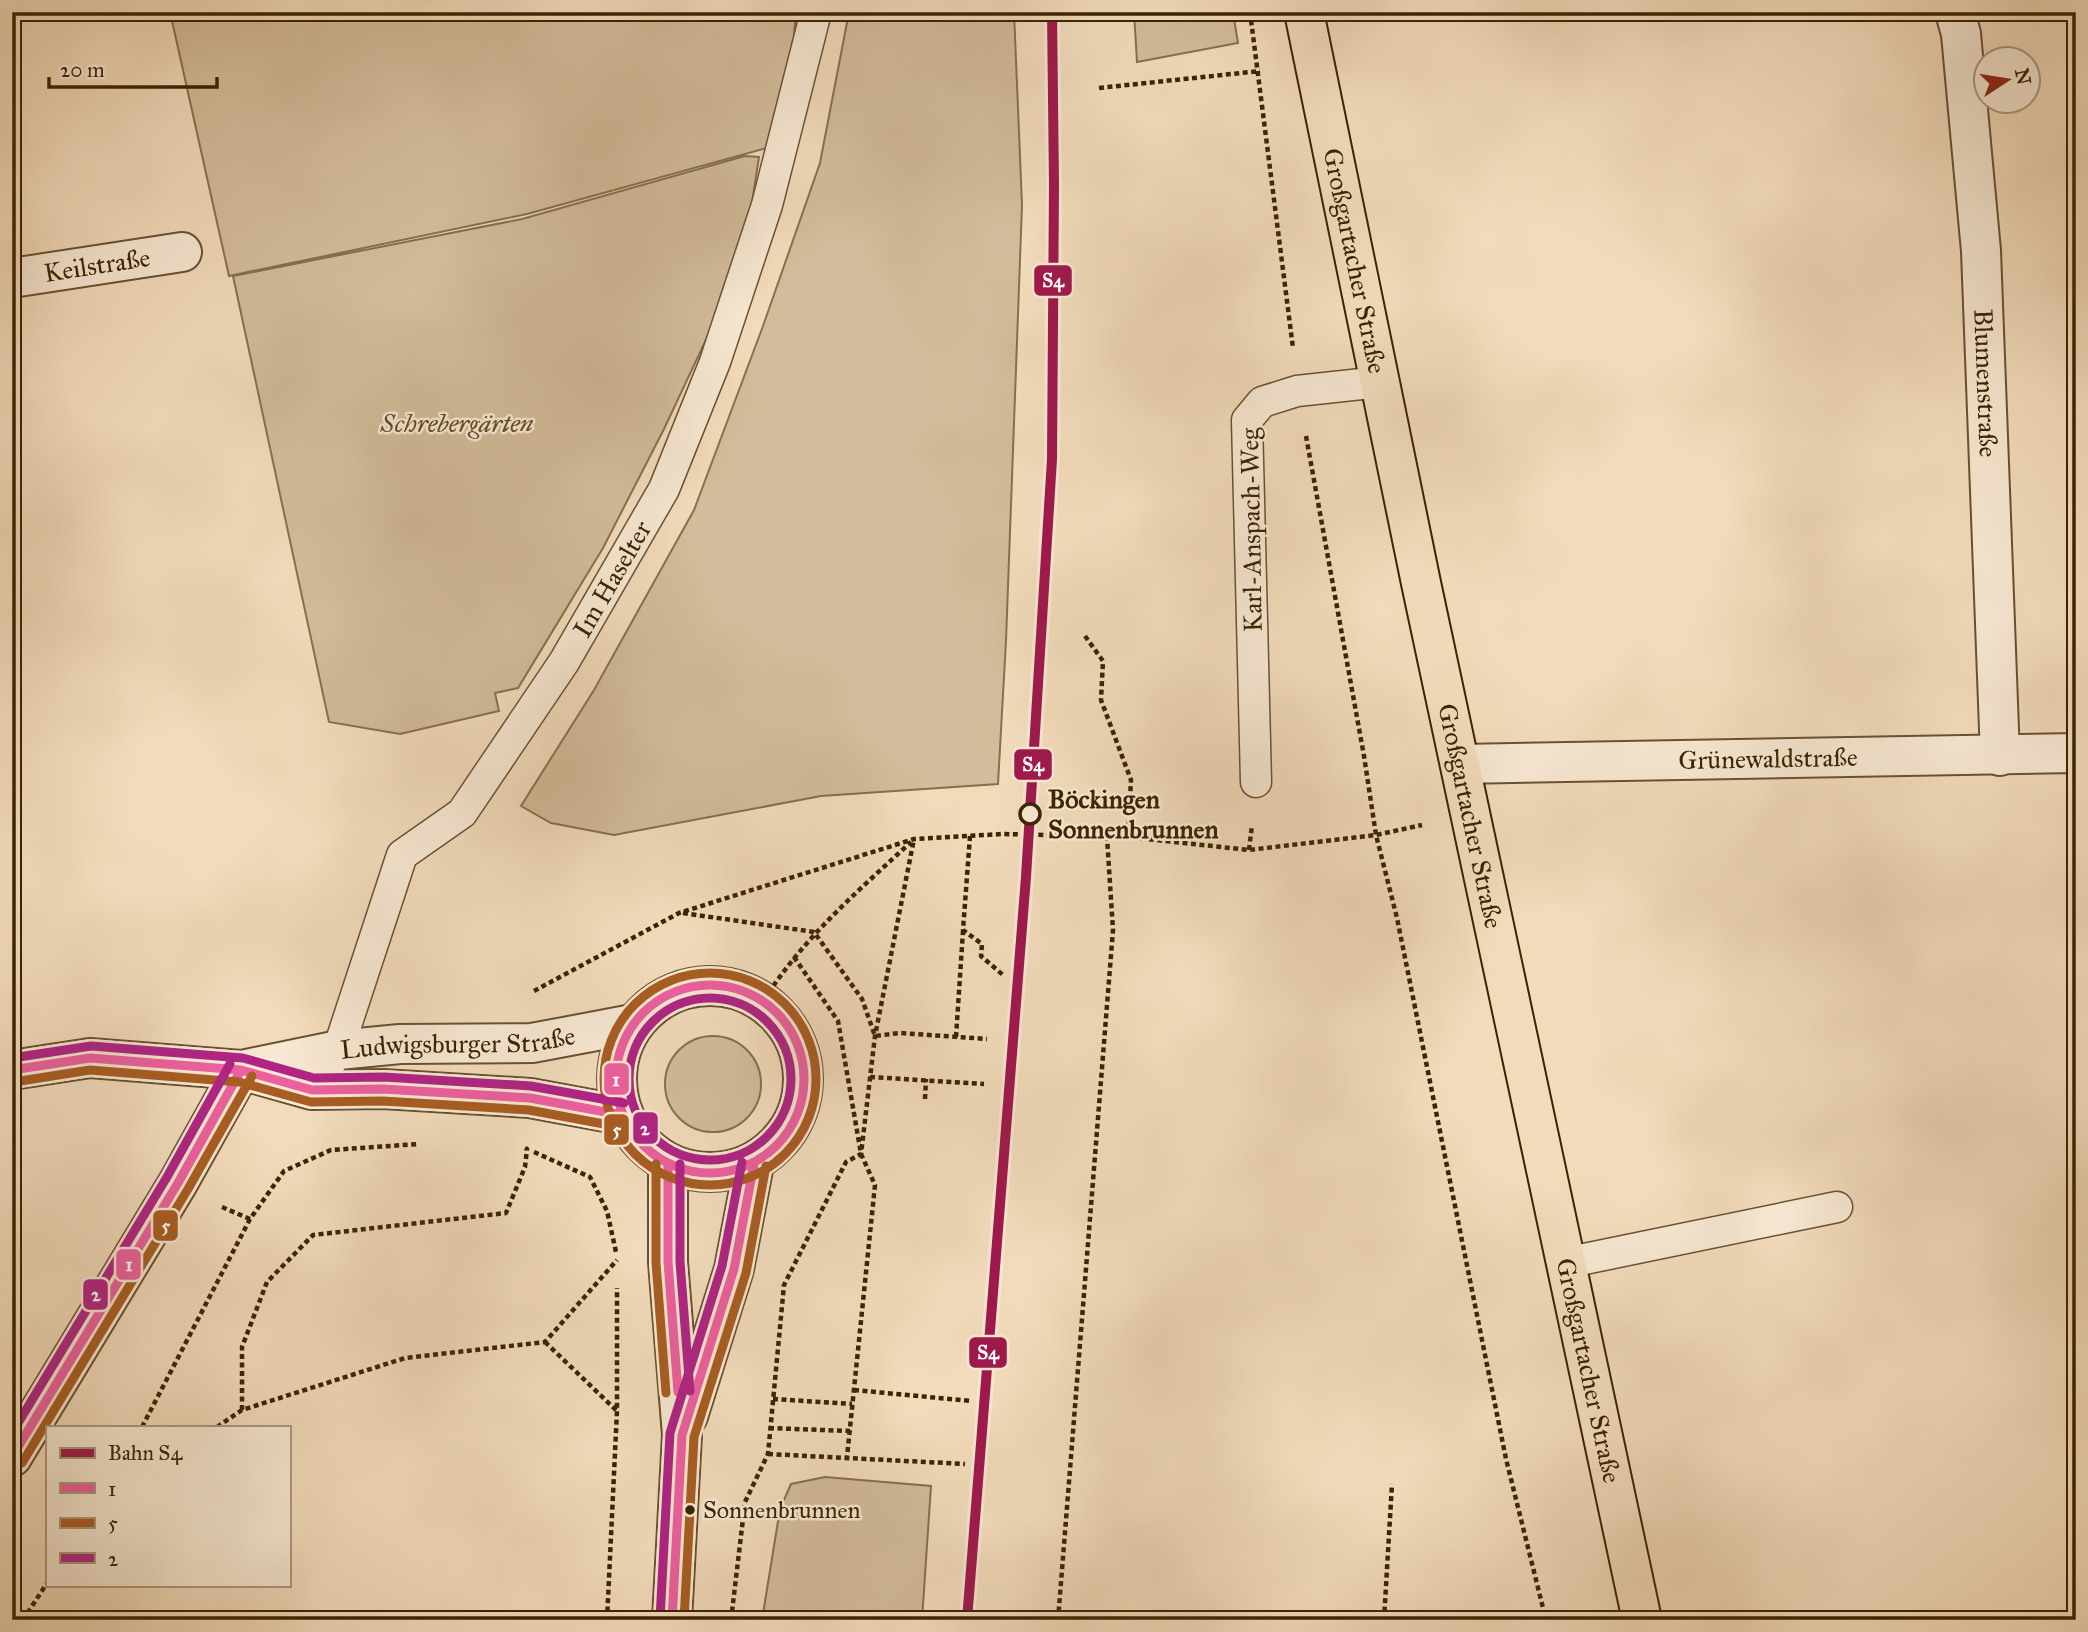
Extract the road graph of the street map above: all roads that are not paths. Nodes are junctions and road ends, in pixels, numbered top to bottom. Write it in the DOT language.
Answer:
graph roads {
  1 [pos="817,12"];
  2 [pos="1304,12"];
  3 [pos="1955,12"];
  4 [pos="182,252"];
  5 [pos="12,278"];
  6 [pos="1380,382"];
  7 [pos="2076,753"];
  8 [pos="2000,756"];
  9 [pos="1460,764"];
  10 [pos="1256,782"];
  11 [pos="633,1024"];
  12 [pos="338,1050"];
  13 [pos="12,1070"];
  14 [pos="241,1070"];
  15 [pos="312,1090"];
  16 [pos="622,1115"];
  17 [pos="668,1164"];
  18 [pos="754,1164"];
  19 [pos="1837,1207"];
  20 [pos="1565,1263"];
  21 [pos="682,1435"];
  22 [pos="12,1457"];
  23 [pos="673,1620"];
  24 [pos="1642,1620"];
  1 -- 12 [label="lane, Im Haselter"];
  2 -- 6 [label="main road, Großgartacher Straße"];
  3 -- 8 [label="street, Blumenstraße"];
  4 -- 5 [label="street, Keilstraße"];
  6 -- 9 [label="main road, Großgartacher Straße"];
  6 -- 10 [label="lane, Karl-Anspach-Weg"];
  7 -- 8 [label="street, Grünewaldstraße"];
  8 -- 9 [label="street, Grünewaldstraße"];
  9 -- 20 [label="main road, Großgartacher Straße"];
  11 -- 12 [label="street, Ludwigsburger Straße"];
  11 -- 16 [label="street"];
  11 -- 18 [label="street"];
  12 -- 14 [label="street, Ludwigsburger Straße"];
  12 -- 15 [label="lane, Im Haselter"];
  13 -- 14 [label="street, Ludwigsburger Straße"];
  14 -- 15 [label="street, Ludwigsburger Straße"];
  14 -- 22 [label="street"];
  15 -- 16 [label="street, Ludwigsburger Straße"];
  16 -- 17 [label="street"];
  17 -- 18 [label="street"];
  17 -- 21 [label="street"];
  18 -- 21 [label="street"];
  19 -- 20 [label="lane"];
  20 -- 24 [label="main road, Großgartacher Straße"];
  21 -- 23 [label="street"];
}
